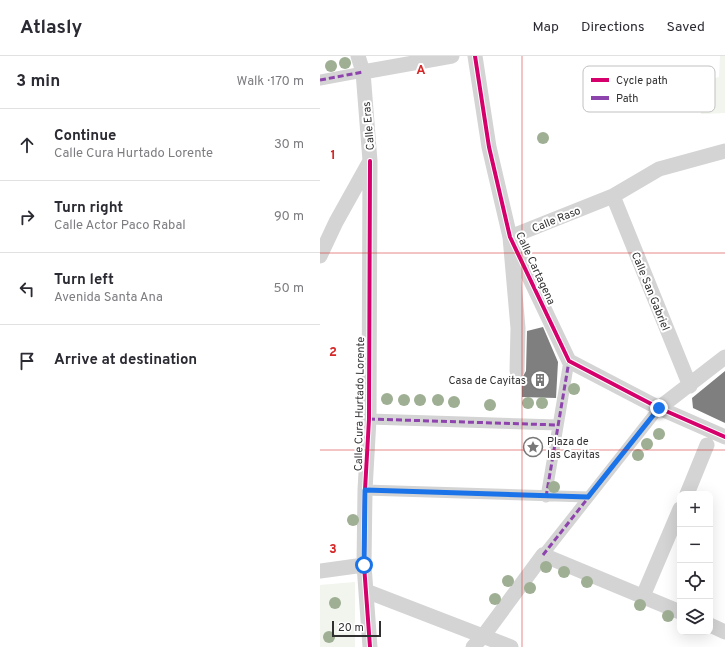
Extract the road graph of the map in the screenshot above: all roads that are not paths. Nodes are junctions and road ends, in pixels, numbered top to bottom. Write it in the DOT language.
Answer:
graph roads {
  1 [pos="358,56"];
  2 [pos="452,56"];
  3 [pos="475,56"];
  4 [pos="363,72"];
  5 [pos="320,80"];
  6 [pos="725,151"];
  7 [pos="370,161"];
  8 [pos="613,196"];
  9 [pos="336,222"];
  10 [pos="320,224"];
  11 [pos="510,237"];
  12 [pos="320,256"];
  13 [pos="725,357"];
  14 [pos="569,361"];
  15 [pos="517,371"];
  16 [pos="690,386"];
  17 [pos="659,408"];
  18 [pos="369,419"];
  19 [pos="558,425"];
  20 [pos="725,437"];
  21 [pos="707,445"];
  22 [pos="365,490"];
  23 [pos="687,491"];
  24 [pos="546,497"];
  25 [pos="588,497"];
  26 [pos="677,516"];
  27 [pos="543,555"];
  28 [pos="364,565"];
  29 [pos="320,571"];
  30 [pos="366,591"];
  31 [pos="643,596"];
  32 [pos="677,611"];
  33 [pos="713,626"];
  34 [pos="725,632"];
  35 [pos="484,635"];
  36 [pos="370,647"];
  37 [pos="473,647"];
  38 [pos="512,647"];
  1 -- 4 [label="street, Calle Eras"];
  2 -- 4 [label="street"];
  3 -- 11 [label="street, Calle Cartagena"];
  4 -- 5 [label="street"];
  4 -- 7 [label="street, Calle Eras"];
  6 -- 8 [label="street, Calle Raso"];
  7 -- 9 [label="street, Calle Eras"];
  7 -- 18 [label="street, Calle Cura Hurtado Lorente"];
  8 -- 11 [label="street, Calle Raso"];
  8 -- 16 [label="street, Calle San Gabriel"];
  9 -- 10 [label="street"];
  9 -- 12 [label="street, Calle Eras"];
  11 -- 14 [label="street, Calle Cartagena"];
  11 -- 15 [label="street"];
  13 -- 16 [label="street"];
  14 -- 17 [label="street"];
  14 -- 19 [label="street"];
  16 -- 17 [label="street"];
  17 -- 20 [label="street"];
  17 -- 25 [label="street"];
  18 -- 19 [label="street"];
  18 -- 22 [label="street, Calle Cura Hurtado Lorente"];
  19 -- 24 [label="street"];
  21 -- 23 [label="street"];
  22 -- 24 [label="street"];
  22 -- 28 [label="street, Calle Cura Hurtado Lorente"];
  24 -- 25 [label="street"];
  25 -- 27 [label="street"];
  26 -- 31 [label="street"];
  27 -- 31 [label="street"];
  27 -- 35 [label="street"];
  28 -- 29 [label="street"];
  28 -- 30 [label="street, Calle Cura Hurtado Lorente"];
  30 -- 35 [label="street"];
  30 -- 36 [label="street, Calle Cura Hurtado Lorente"];
  31 -- 32 [label="street"];
  33 -- 34 [label="street"];
  35 -- 37 [label="street"];
  35 -- 38 [label="street"];
}
